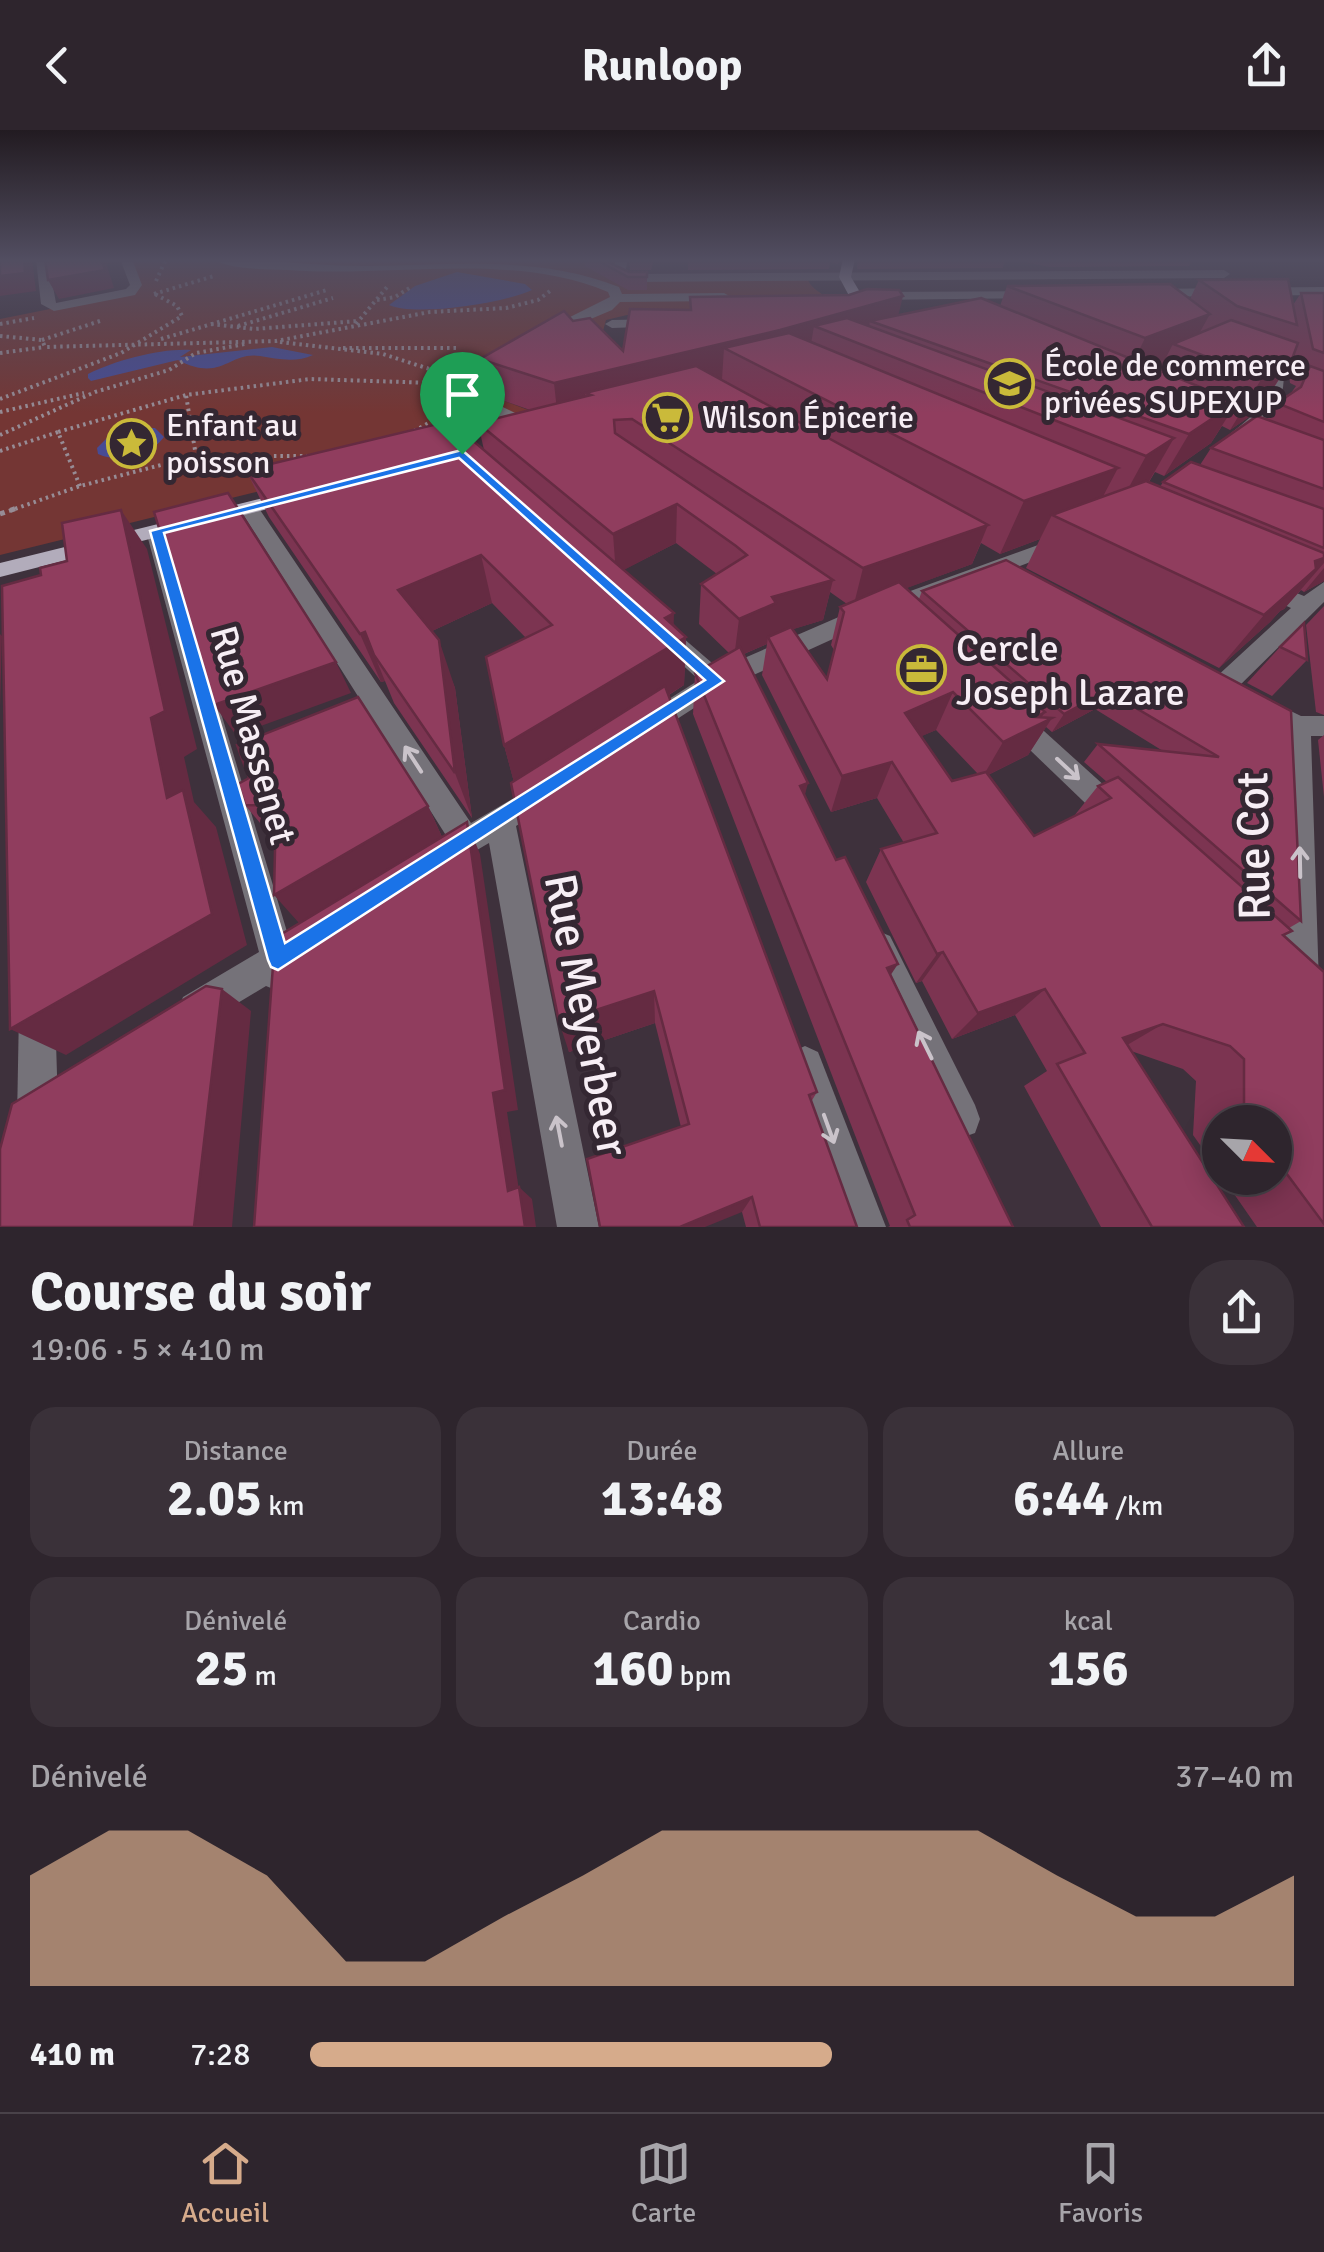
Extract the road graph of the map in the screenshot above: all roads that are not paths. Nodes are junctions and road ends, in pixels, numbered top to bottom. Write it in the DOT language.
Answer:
graph roads {
  1 [pos="599,310"];
  2 [pos="864,310"];
  3 [pos="877,310"];
  4 [pos="893,315"];
  5 [pos="845,317"];
  6 [pos="687,323"];
  7 [pos="612,324"];
  8 [pos="1272,333"];
  9 [pos="539,337"];
  10 [pos="524,343"];
  11 [pos="548,431"];
  12 [pos="509,441"];
  13 [pos="1228,443"];
  14 [pos="307,493"];
  15 [pos="250,508"];
  16 [pos="156,531"];
  17 [pos="1084,534"];
  18 [pos="966,547"];
  19 [pos="999,566"];
  20 [pos="13,576"];
  21 [pos="1238,576"];
  22 [pos="1034,585"];
  23 [pos="1316,598"];
  24 [pos="645,618"];
  25 [pos="729,675"];
  26 [pos="996,702"];
  27 [pos="760,706"];
  28 [pos="674,709"];
  29 [pos="1311,726"];
  30 [pos="626,740"];
  31 [pos="688,746"];
  32 [pos="563,780"];
  33 [pos="500,821"];
  34 [pos="1141,837"];
  35 [pos="466,841"];
  36 [pos="420,870"];
  37 [pos="865,921"];
  38 [pos="326,930"];
  39 [pos="1272,959"];
  40 [pos="278,960"];
  41 [pos="36,976"];
  42 [pos="1313,986"];
  43 [pos="276,1000"];
  44 [pos="172,1025"];
  45 [pos="1306,1026"];
  46 [pos="797,1042"];
  47 [pos="72,1086"];
  48 [pos="26,1115"];
  49 [pos="978,1155"];
  50 [pos="26,1158"];
  51 [pos="578,1227"];
  52 [pos="865,1227"];
  1 -- 9 [label="street"];
  2 -- 5 [label="street"];
  3 -- 4 [label="main road"];
  6 -- 7 [label="street"];
  8 -- 13 [label="street"];
  10 -- 11 [label="street"];
  11 -- 12 [label="main road"];
  14 -- 15 [label="main road"];
  15 -- 16 [label="main road"];
  35 -- 15 [label="street, one-way"];
  16 -- 20 [label="main road"];
  16 -- 40 [label="street, Rue Massenet"];
  17 -- 19 [label="street"];
  18 -- 19 [label="street"];
  19 -- 22 [label="street"];
  19 -- 25 [label="street"];
  21 -- 23 [label="street"];
  23 -- 29 [label="street"];
  24 -- 25 [label="street"];
  25 -- 27 [label="street"];
  25 -- 28 [label="street"];
  26 -- 34 [label="street, one-way"];
  28 -- 30 [label="street"];
  28 -- 31 [label="street"];
  42 -- 29 [label="street, Rue Cot, one-way"];
  32 -- 33 [label="street"];
  33 -- 35 [label="street"];
  51 -- 33 [label="street, Rue Meyerbeer, one-way"];
  35 -- 36 [label="street"];
  49 -- 37 [label="street, one-way"];
  38 -- 40 [label="street"];
  39 -- 42 [label="street"];
  40 -- 43 [label="street, Rue Massenet"];
  40 -- 44 [label="street"];
  41 -- 48 [label="street"];
  42 -- 45 [label="street, Rue Cot"];
  46 -- 52 [label="street, one-way"];
  47 -- 48 [label="street"];
  48 -- 50 [label="street"];
}
